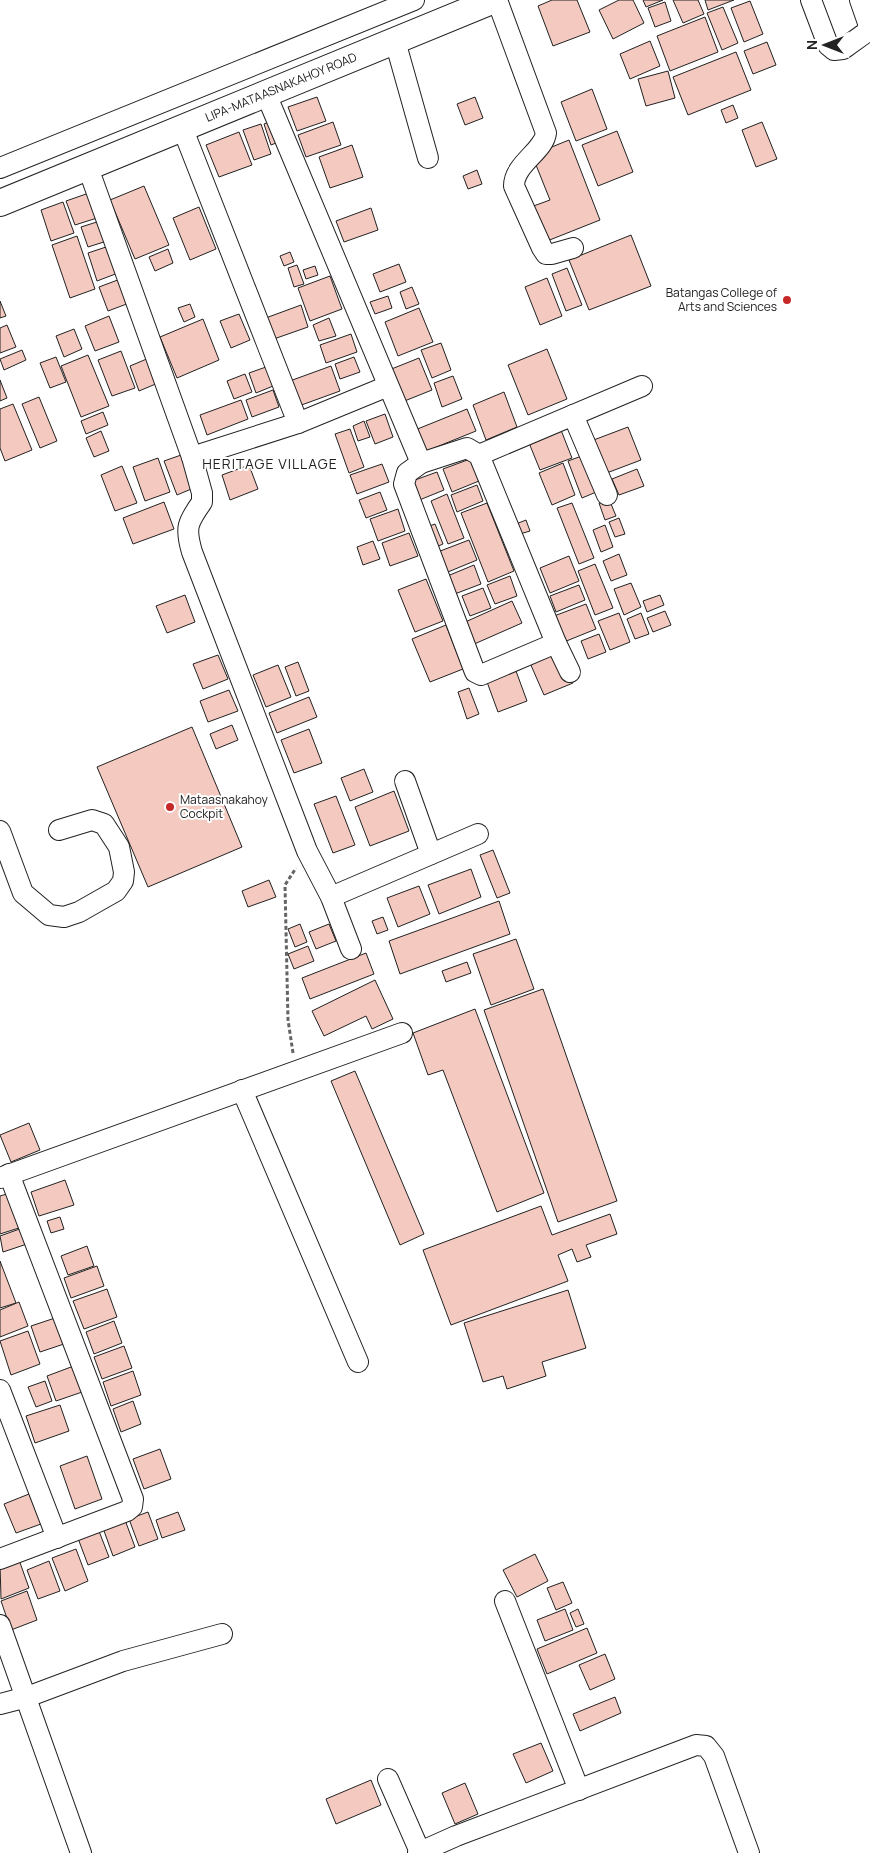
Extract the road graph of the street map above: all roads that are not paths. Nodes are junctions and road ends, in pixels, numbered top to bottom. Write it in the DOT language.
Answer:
graph roads {
  1 [pos="414,0"];
  2 [pos="495,0"];
  3 [pos="811,0"];
  4 [pos="860,0"];
  5 [pos="869,31"];
  6 [pos="395,41"];
  7 [pos="266,94"];
  8 [pos="182,127"];
  9 [pos="428,158"];
  10 [pos="0,168"];
  11 [pos="77,169"];
  12 [pos="0,203"];
  13 [pos="573,248"];
  14 [pos="388,386"];
  15 [pos="642,386"];
  16 [pos="573,415"];
  17 [pos="298,423"];
  18 [pos="479,455"];
  19 [pos="192,457"];
  20 [pos="421,463"];
  21 [pos="607,494"];
  22 [pos="556,643"];
  23 [pos="570,672"];
  24 [pos="404,781"];
  25 [pos="59,830"];
  26 [pos="0,831"];
  27 [pos="478,834"];
  28 [pos="431,854"];
  29 [pos="331,897"];
  30 [pos="351,949"];
  31 [pos="402,1033"];
  32 [pos="242,1090"];
  33 [pos="5,1176"];
  34 [pos="358,1362"];
  35 [pos="0,1390"];
  36 [pos="57,1538"];
  37 [pos="0,1559"];
  38 [pos="505,1601"];
  39 [pos="0,1625"];
  40 [pos="222,1634"];
  41 [pos="27,1697"];
  42 [pos="0,1704"];
  43 [pos="388,1779"];
  44 [pos="579,1790"];
  45 [pos="459,1844"];
  46 [pos="81,1853"];
  47 [pos="419,1853"];
  48 [pos="749,1853"];
  1 -- 10 [label="street"];
  2 -- 6 [label="main road, LIPA-MATAASNAKAHOY ROAD"];
  2 -- 13 [label="street"];
  3 -- 5 [label="street"];
  4 -- 5 [label="street"];
  6 -- 7 [label="main road, LIPA-MATAASNAKAHOY ROAD"];
  6 -- 9 [label="street"];
  7 -- 8 [label="main road, LIPA-MATAASNAKAHOY ROAD"];
  7 -- 14 [label="street"];
  8 -- 11 [label="main road, LIPA-MATAASNAKAHOY ROAD"];
  8 -- 17 [label="street"];
  11 -- 12 [label="main road, LIPA-MATAASNAKAHOY ROAD"];
  11 -- 19 [label="street"];
  14 -- 17 [label="street"];
  14 -- 20 [label="street"];
  15 -- 16 [label="street"];
  16 -- 18 [label="street"];
  16 -- 21 [label="street"];
  17 -- 19 [label="street"];
  18 -- 20 [label="street"];
  18 -- 22 [label="street"];
  19 -- 29 [label="street"];
  20 -- 22 [label="street"];
  22 -- 23 [label="street"];
  24 -- 28 [label="street"];
  25 -- 26 [label="street"];
  27 -- 28 [label="street"];
  28 -- 29 [label="street"];
  29 -- 30 [label="street"];
  31 -- 32 [label="street"];
  32 -- 33 [label="street"];
  32 -- 34 [label="street"];
  33 -- 36 [label="street"];
  35 -- 36 [label="street"];
  36 -- 37 [label="street"];
  38 -- 44 [label="street"];
  39 -- 41 [label="street"];
  40 -- 41 [label="street"];
  41 -- 42 [label="street"];
  41 -- 46 [label="street"];
  43 -- 47 [label="street"];
  44 -- 45 [label="street"];
  44 -- 48 [label="street"];
  45 -- 47 [label="street"];
}
